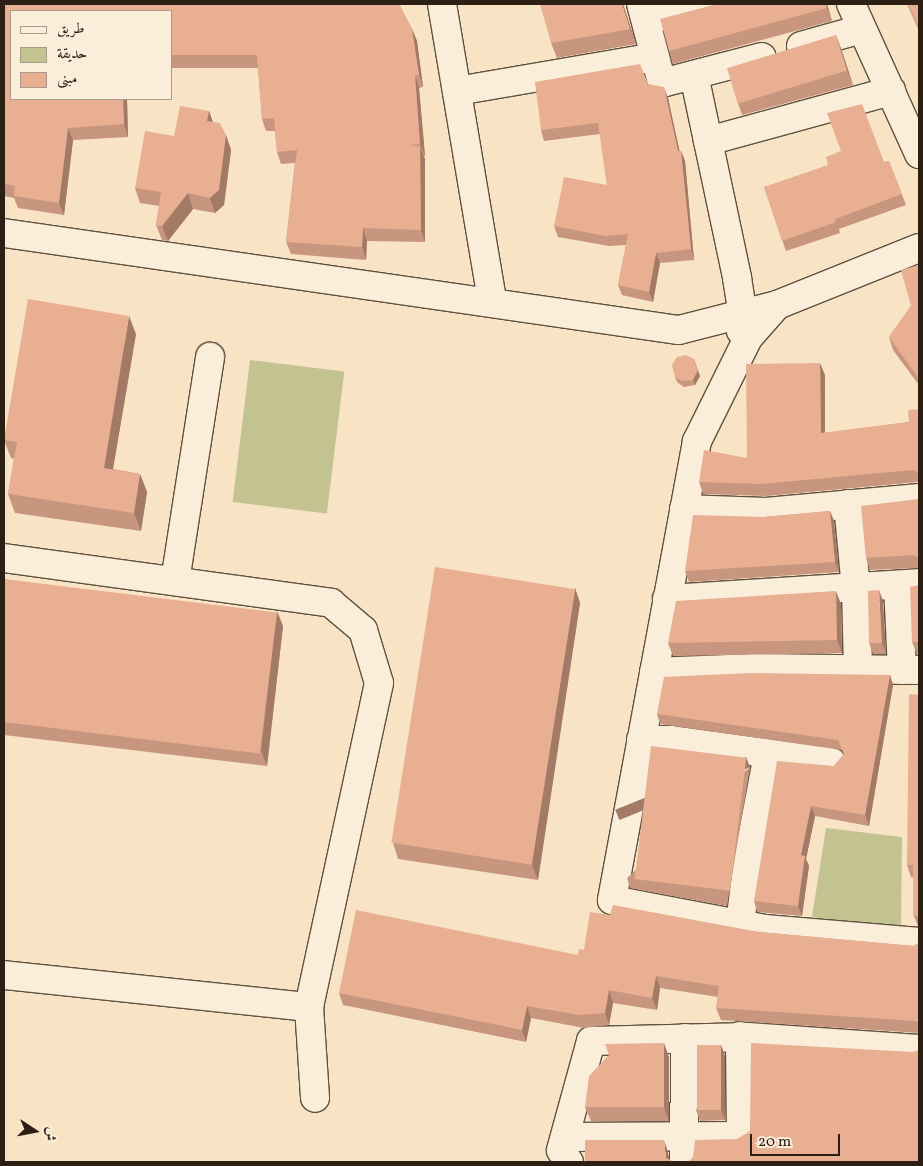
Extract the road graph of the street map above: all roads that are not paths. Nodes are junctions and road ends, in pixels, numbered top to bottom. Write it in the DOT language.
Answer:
graph roads {
  1 [pos="442,4"];
  2 [pos="712,4"];
  3 [pos="851,4"];
  4 [pos="644,12"];
  5 [pos="862,29"];
  6 [pos="655,57"];
  7 [pos="694,75"];
  8 [pos="456,91"];
  9 [pos="891,91"];
  10 [pos="708,140"];
  11 [pos="919,154"];
  12 [pos="4,233"];
  13 [pos="919,248"];
  14 [pos="492,301"];
  15 [pos="777,305"];
  16 [pos="743,314"];
  17 [pos="210,357"];
  18 [pos="738,358"];
  19 [pos="919,498"];
  20 [pos="848,504"];
  21 [pos="684,509"];
  22 [pos="4,558"];
  23 [pos="175,582"];
  24 [pos="909,584"];
  25 [pos="856,588"];
  26 [pos="668,599"];
  27 [pos="858,669"];
  28 [pos="911,670"];
  29 [pos="654,672"];
  30 [pos="641,740"];
  31 [pos="768,754"];
  32 [pos="832,762"];
  33 [pos="740,924"];
  34 [pos="919,942"];
  35 [pos="4,975"];
  36 [pos="310,1007"];
  37 [pos="740,1036"];
  38 [pos="685,1038"];
  39 [pos="919,1048"];
  40 [pos="315,1098"];
  41 [pos="684,1149"];
  42 [pos="567,1150"];
  1 -- 8 [label="street"];
  2 -- 4 [label="street"];
  3 -- 5 [label="street"];
  4 -- 6 [label="street"];
  5 -- 7 [label="street"];
  5 -- 9 [label="street"];
  6 -- 7 [label="street"];
  6 -- 8 [label="street"];
  7 -- 10 [label="street"];
  8 -- 14 [label="street"];
  9 -- 10 [label="street"];
  9 -- 11 [label="street"];
  10 -- 16 [label="street"];
  12 -- 14 [label="street"];
  13 -- 15 [label="street"];
  14 -- 16 [label="street"];
  15 -- 16 [label="street"];
  15 -- 18 [label="street"];
  16 -- 18 [label="street"];
  17 -- 23 [label="street"];
  18 -- 21 [label="street"];
  19 -- 20 [label="street"];
  20 -- 21 [label="street"];
  20 -- 25 [label="street"];
  21 -- 26 [label="street"];
  22 -- 23 [label="street"];
  23 -- 36 [label="street"];
  24 -- 25 [label="street"];
  24 -- 28 [label="street"];
  25 -- 26 [label="street"];
  25 -- 27 [label="street"];
  26 -- 29 [label="street"];
  27 -- 28 [label="street"];
  27 -- 29 [label="street"];
  29 -- 30 [label="street"];
  30 -- 31 [label="street"];
  30 -- 33 [label="street"];
  31 -- 32 [label="street"];
  31 -- 33 [label="street"];
  33 -- 34 [label="street"];
  35 -- 36 [label="street"];
  36 -- 40 [label="street"];
  37 -- 38 [label="street"];
  37 -- 39 [label="street"];
  37 -- 41 [label="street"];
  38 -- 41 [label="street"];
  38 -- 42 [label="street"];
  41 -- 42 [label="street"];
}
